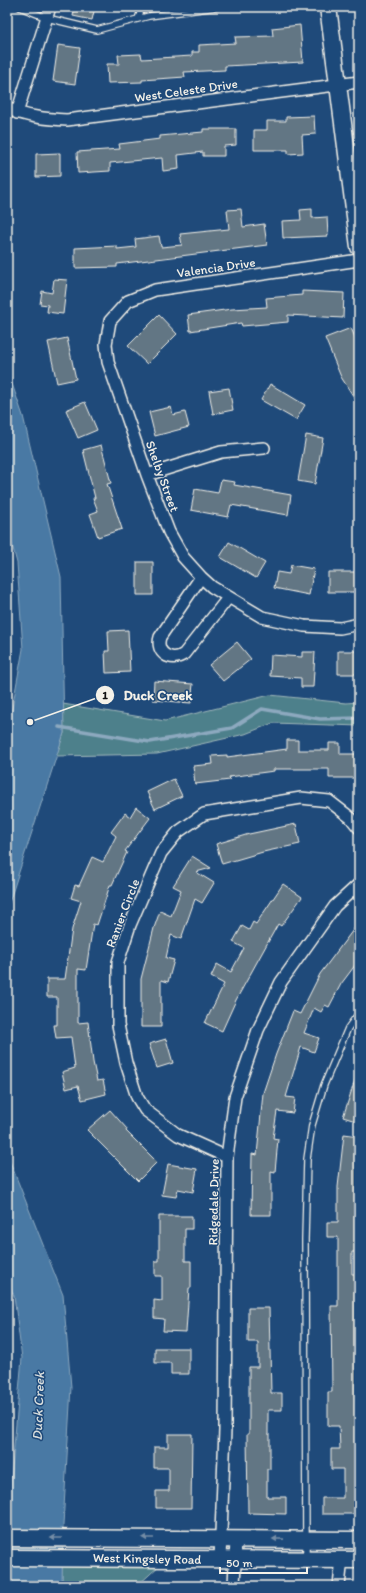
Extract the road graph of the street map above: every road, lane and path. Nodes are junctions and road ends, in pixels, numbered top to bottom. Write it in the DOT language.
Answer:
graph roads {
  1 [pos="20,7"];
  2 [pos="142,7"];
  3 [pos="217,7"];
  4 [pos="328,7"];
  5 [pos="48,12"];
  6 [pos="138,19"];
  7 [pos="359,82"];
  8 [pos="339,84"];
  9 [pos="7,108"];
  10 [pos="18,113"];
  11 [pos="354,176"];
  12 [pos="359,247"];
  13 [pos="359,260"];
  14 [pos="106,344"];
  15 [pos="264,448"];
  16 [pos="147,475"];
  17 [pos="201,577"];
  18 [pos="228,598"];
  19 [pos="359,624"];
  20 [pos="359,828"];
  21 [pos="359,884"];
  22 [pos="359,1013"];
  23 [pos="227,1157"];
  24 [pos="7,1538"];
  25 [pos="228,1539"];
  26 [pos="306,1540"];
  27 [pos="359,1540"];
  28 [pos="7,1558"];
  29 [pos="228,1559"];
  30 [pos="306,1559"];
  31 [pos="342,1560"];
  32 [pos="359,1560"];
  33 [pos="234,1586"];
  34 [pos="339,1586"];
  1 -- 5 [label="lane"];
  2 -- 6 [label="lane"];
  3 -- 6 [label="lane"];
  4 -- 8 [label="main road"];
  5 -- 6 [label="lane"];
  5 -- 10 [label="street"];
  7 -- 8 [label="street, West Celeste Drive"];
  8 -- 10 [label="street, West Celeste Drive"];
  8 -- 11 [label="main road"];
  9 -- 10 [label="street, West Celeste Drive"];
  11 -- 12 [label="main road"];
  13 -- 14 [label="street, Valencia Drive"];
  14 -- 16 [label="street, Shelby Street"];
  15 -- 16 [label="street"];
  16 -- 17 [label="street, Shelby Street"];
  17 -- 18 [label="street, Shelby Street"];
  17 -- 18 [label="street"];
  18 -- 19 [label="street, Shelby Street"];
  20 -- 23 [label="street, Ranier Circle"];
  21 -- 23 [label="street, Ridgedale Drive"];
  22 -- 26 [label="lane"];
  23 -- 25 [label="street, Ridgedale Drive"];
  25 -- 24 [label="main road, West Kingsley Road, one-way"];
  26 -- 25 [label="main road, West Kingsley Road, one-way"];
  25 -- 29 [label="street, Ridgedale Drive"];
  26 -- 27 [label="main road, West Kingsley Road"];
  26 -- 30 [label="lane"];
  28 -- 29 [label="main road, West Kingsley Road"];
  29 -- 30 [label="main road, West Kingsley Road"];
  29 -- 33 [label="street, Ridgedale Drive"];
  30 -- 31 [label="main road, West Kingsley Road"];
  31 -- 32 [label="main road, West Kingsley Road"];
  31 -- 34 [label="street"];
}
